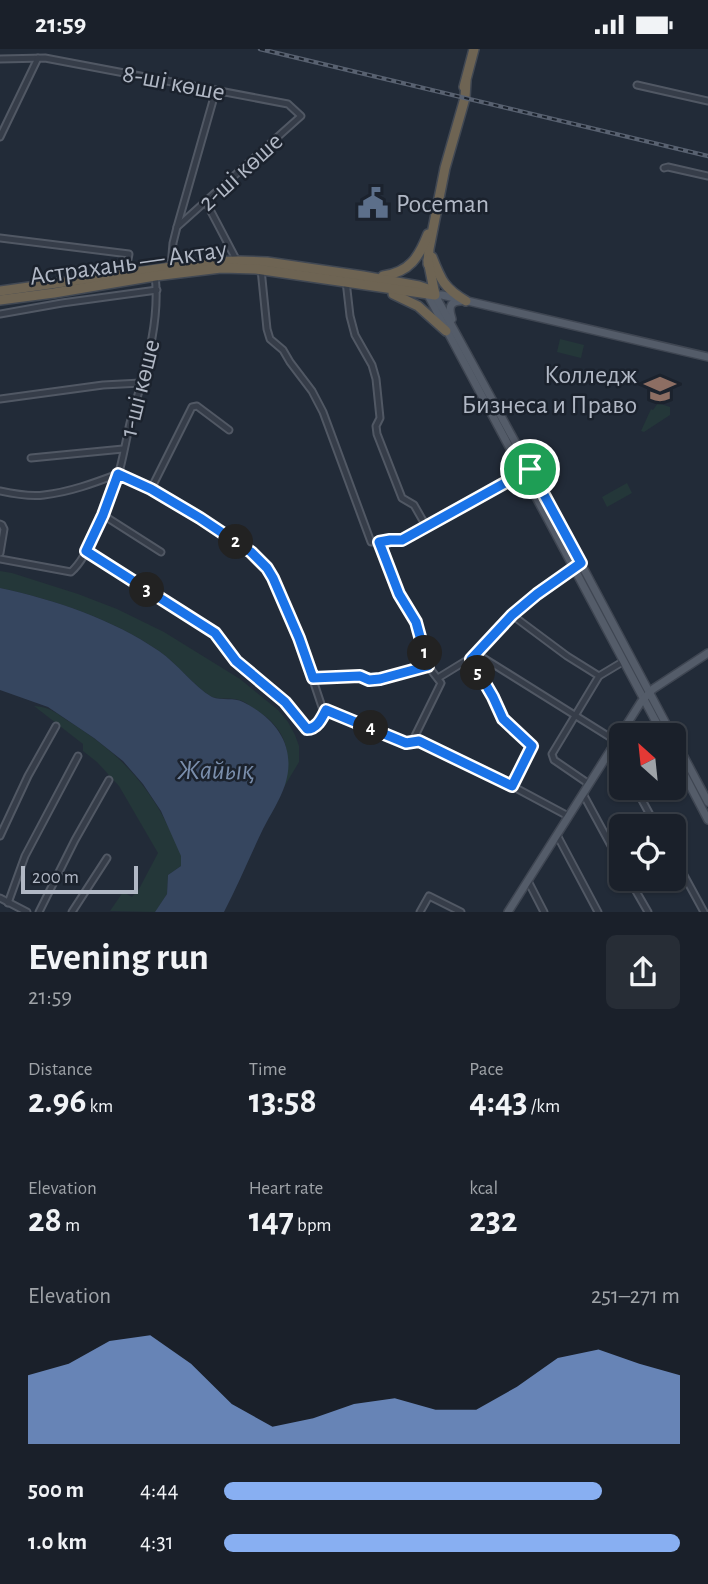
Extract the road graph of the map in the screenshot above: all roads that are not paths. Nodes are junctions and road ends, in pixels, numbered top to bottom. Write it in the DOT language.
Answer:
graph roads {
  1 [pos="474,49"];
  2 [pos="38,58"];
  3 [pos="0,59"];
  4 [pos="637,85"];
  5 [pos="216,90"];
  6 [pos="708,101"];
  7 [pos="302,116"];
  8 [pos="0,137"];
  9 [pos="664,168"];
  10 [pos="708,176"];
  11 [pos="206,202"];
  12 [pos="435,219"];
  13 [pos="177,227"];
  14 [pos="0,238"];
  15 [pos="429,249"];
  16 [pos="237,261"];
  17 [pos="171,267"];
  18 [pos="261,269"];
  19 [pos="155,273"];
  20 [pos="124,278"];
  21 [pos="362,280"];
  22 [pos="346,281"];
  23 [pos="157,290"];
  24 [pos="0,291"];
  25 [pos="433,293"];
  26 [pos="0,300"];
  27 [pos="466,301"];
  28 [pos="0,313"];
  29 [pos="449,329"];
  30 [pos="708,357"];
  31 [pos="141,383"];
  32 [pos="0,399"];
  33 [pos="229,430"];
  34 [pos="123,449"];
  35 [pos="31,458"];
  36 [pos="527,471"];
  37 [pos="118,474"];
  38 [pos="151,489"];
  39 [pos="0,491"];
  40 [pos="103,515"];
  41 [pos="0,524"];
  42 [pos="426,526"];
  43 [pos="379,542"];
  44 [pos="86,551"];
  45 [pos="161,552"];
  46 [pos="0,553"];
  47 [pos="0,559"];
  48 [pos="578,566"];
  49 [pos="512,615"];
  50 [pos="708,653"];
  51 [pos="477,654"];
  52 [pos="471,659"];
  53 [pos="624,661"];
  54 [pos="428,666"];
  55 [pos="599,676"];
  56 [pos="313,678"];
  57 [pos="438,678"];
  58 [pos="638,679"];
  59 [pos="665,682"];
  60 [pos="646,696"];
  61 [pos="654,709"];
  62 [pos="326,710"];
  63 [pos="636,710"];
  64 [pos="575,716"];
  65 [pos="628,723"];
  66 [pos="659,723"];
  67 [pos="664,723"];
  68 [pos="57,726"];
  69 [pos="609,740"];
  70 [pos="412,742"];
  71 [pos="609,752"];
  72 [pos="78,756"];
  73 [pos="686,763"];
  74 [pos="686,773"];
  75 [pos="109,780"];
  76 [pos="589,784"];
  77 [pos="512,786"];
  78 [pos="583,794"];
  79 [pos="706,803"];
  80 [pos="568,816"];
  81 [pos="708,820"];
  82 [pos="557,835"];
  83 [pos="0,836"];
  84 [pos="609,842"];
  85 [pos="107,858"];
  86 [pos="686,879"];
  87 [pos="528,881"];
  88 [pos="636,891"];
  89 [pos="0,898"];
  90 [pos="8,903"];
  91 [pos="27,912"];
  92 [pos="39,912"];
  93 [pos="72,912"];
  94 [pos="420,912"];
  95 [pos="461,912"];
  96 [pos="508,912"];
  97 [pos="544,912"];
  98 [pos="598,912"];
  99 [pos="648,912"];
  100 [pos="704,912"];
  1 -- 12 [label="highway"];
  2 -- 3 [label="street, 8-шi көше"];
  2 -- 5 [label="street, 8-шi көше"];
  2 -- 8 [label="street"];
  4 -- 6 [label="street"];
  5 -- 7 [label="street, 8-шi көше"];
  5 -- 13 [label="street"];
  7 -- 11 [label="street, 2-ші көше"];
  9 -- 10 [label="street"];
  11 -- 13 [label="street, 2-ші көше"];
  11 -- 16 [label="street"];
  12 -- 15 [label="highway"];
  12 -- 21 [label="highway"];
  13 -- 17 [label="street"];
  14 -- 20 [label="street"];
  15 -- 25 [label="highway"];
  15 -- 27 [label="highway"];
  16 -- 17 [label="highway, Астрахань — Актау"];
  16 -- 21 [label="highway, Астрахань — Актау"];
  17 -- 19 [label="highway, Астрахань — Актау"];
  18 -- 19 [label="highway, Астрахань — Актау"];
  18 -- 22 [label="highway, Астрахань — Актау"];
  18 -- 43 [label="street"];
  19 -- 20 [label="highway, Астрахань — Актау"];
  19 -- 23 [label="street, 1-ші көше"];
  20 -- 24 [label="highway, Астрахань — Актау"];
  20 -- 26 [label="highway, Астрахань — Актау"];
  21 -- 22 [label="highway, Астрахань — Актау"];
  21 -- 25 [label="highway, Астрахань — Актау"];
  21 -- 29 [label="highway"];
  22 -- 42 [label="street"];
  23 -- 28 [label="street"];
  23 -- 31 [label="street, 1-ші көше"];
  25 -- 27 [label="main road"];
  25 -- 29 [label="main road"];
  27 -- 29 [label="main road"];
  27 -- 30 [label="main road"];
  29 -- 36 [label="main road"];
  31 -- 32 [label="street"];
  31 -- 34 [label="street, 1-ші көше"];
  33 -- 38 [label="street"];
  34 -- 35 [label="street"];
  34 -- 37 [label="street, 1-ші көше"];
  36 -- 42 [label="street"];
  36 -- 48 [label="main road"];
  37 -- 38 [label="street"];
  37 -- 39 [label="street"];
  37 -- 40 [label="street, 1-ші көше"];
  38 -- 56 [label="street"];
  40 -- 44 [label="street, 1-ші көше"];
  40 -- 45 [label="street"];
  41 -- 46 [label="street"];
  42 -- 43 [label="street"];
  43 -- 54 [label="street"];
  44 -- 47 [label="street, 1-ші көше"];
  44 -- 62 [label="street"];
  48 -- 49 [label="street"];
  48 -- 53 [label="main road"];
  48 -- 58 [label="main road"];
  49 -- 51 [label="street"];
  49 -- 55 [label="street"];
  50 -- 59 [label="main road"];
  51 -- 52 [label="street"];
  51 -- 64 [label="street"];
  52 -- 57 [label="street"];
  52 -- 77 [label="street"];
  53 -- 55 [label="street"];
  53 -- 58 [label="main road"];
  54 -- 56 [label="street"];
  54 -- 57 [label="street"];
  55 -- 64 [label="street"];
  56 -- 62 [label="street"];
  57 -- 70 [label="street"];
  58 -- 59 [label="main road"];
  58 -- 60 [label="main road"];
  58 -- 63 [label="main road"];
  59 -- 60 [label="main road"];
  59 -- 61 [label="main road"];
  60 -- 61 [label="main road"];
  60 -- 63 [label="main road"];
  61 -- 63 [label="main road"];
  61 -- 66 [label="main road"];
  61 -- 67 [label="main road"];
  62 -- 70 [label="street"];
  63 -- 65 [label="main road"];
  64 -- 69 [label="street"];
  64 -- 76 [label="street"];
  68 -- 83 [label="street"];
  70 -- 77 [label="street"];
  71 -- 76 [label="main road"];
  72 -- 90 [label="street"];
  73 -- 79 [label="main road"];
  74 -- 79 [label="main road"];
  75 -- 92 [label="street"];
  76 -- 78 [label="main road"];
  77 -- 80 [label="street"];
  78 -- 80 [label="main road"];
  78 -- 84 [label="street"];
  79 -- 81 [label="main road"];
  80 -- 82 [label="main road"];
  82 -- 87 [label="main road"];
  82 -- 98 [label="street"];
  85 -- 93 [label="street"];
  86 -- 100 [label="street"];
  87 -- 96 [label="main road"];
  87 -- 97 [label="street"];
  88 -- 99 [label="street"];
  89 -- 90 [label="street"];
  90 -- 91 [label="street"];
  94 -- 95 [label="street"];
}
